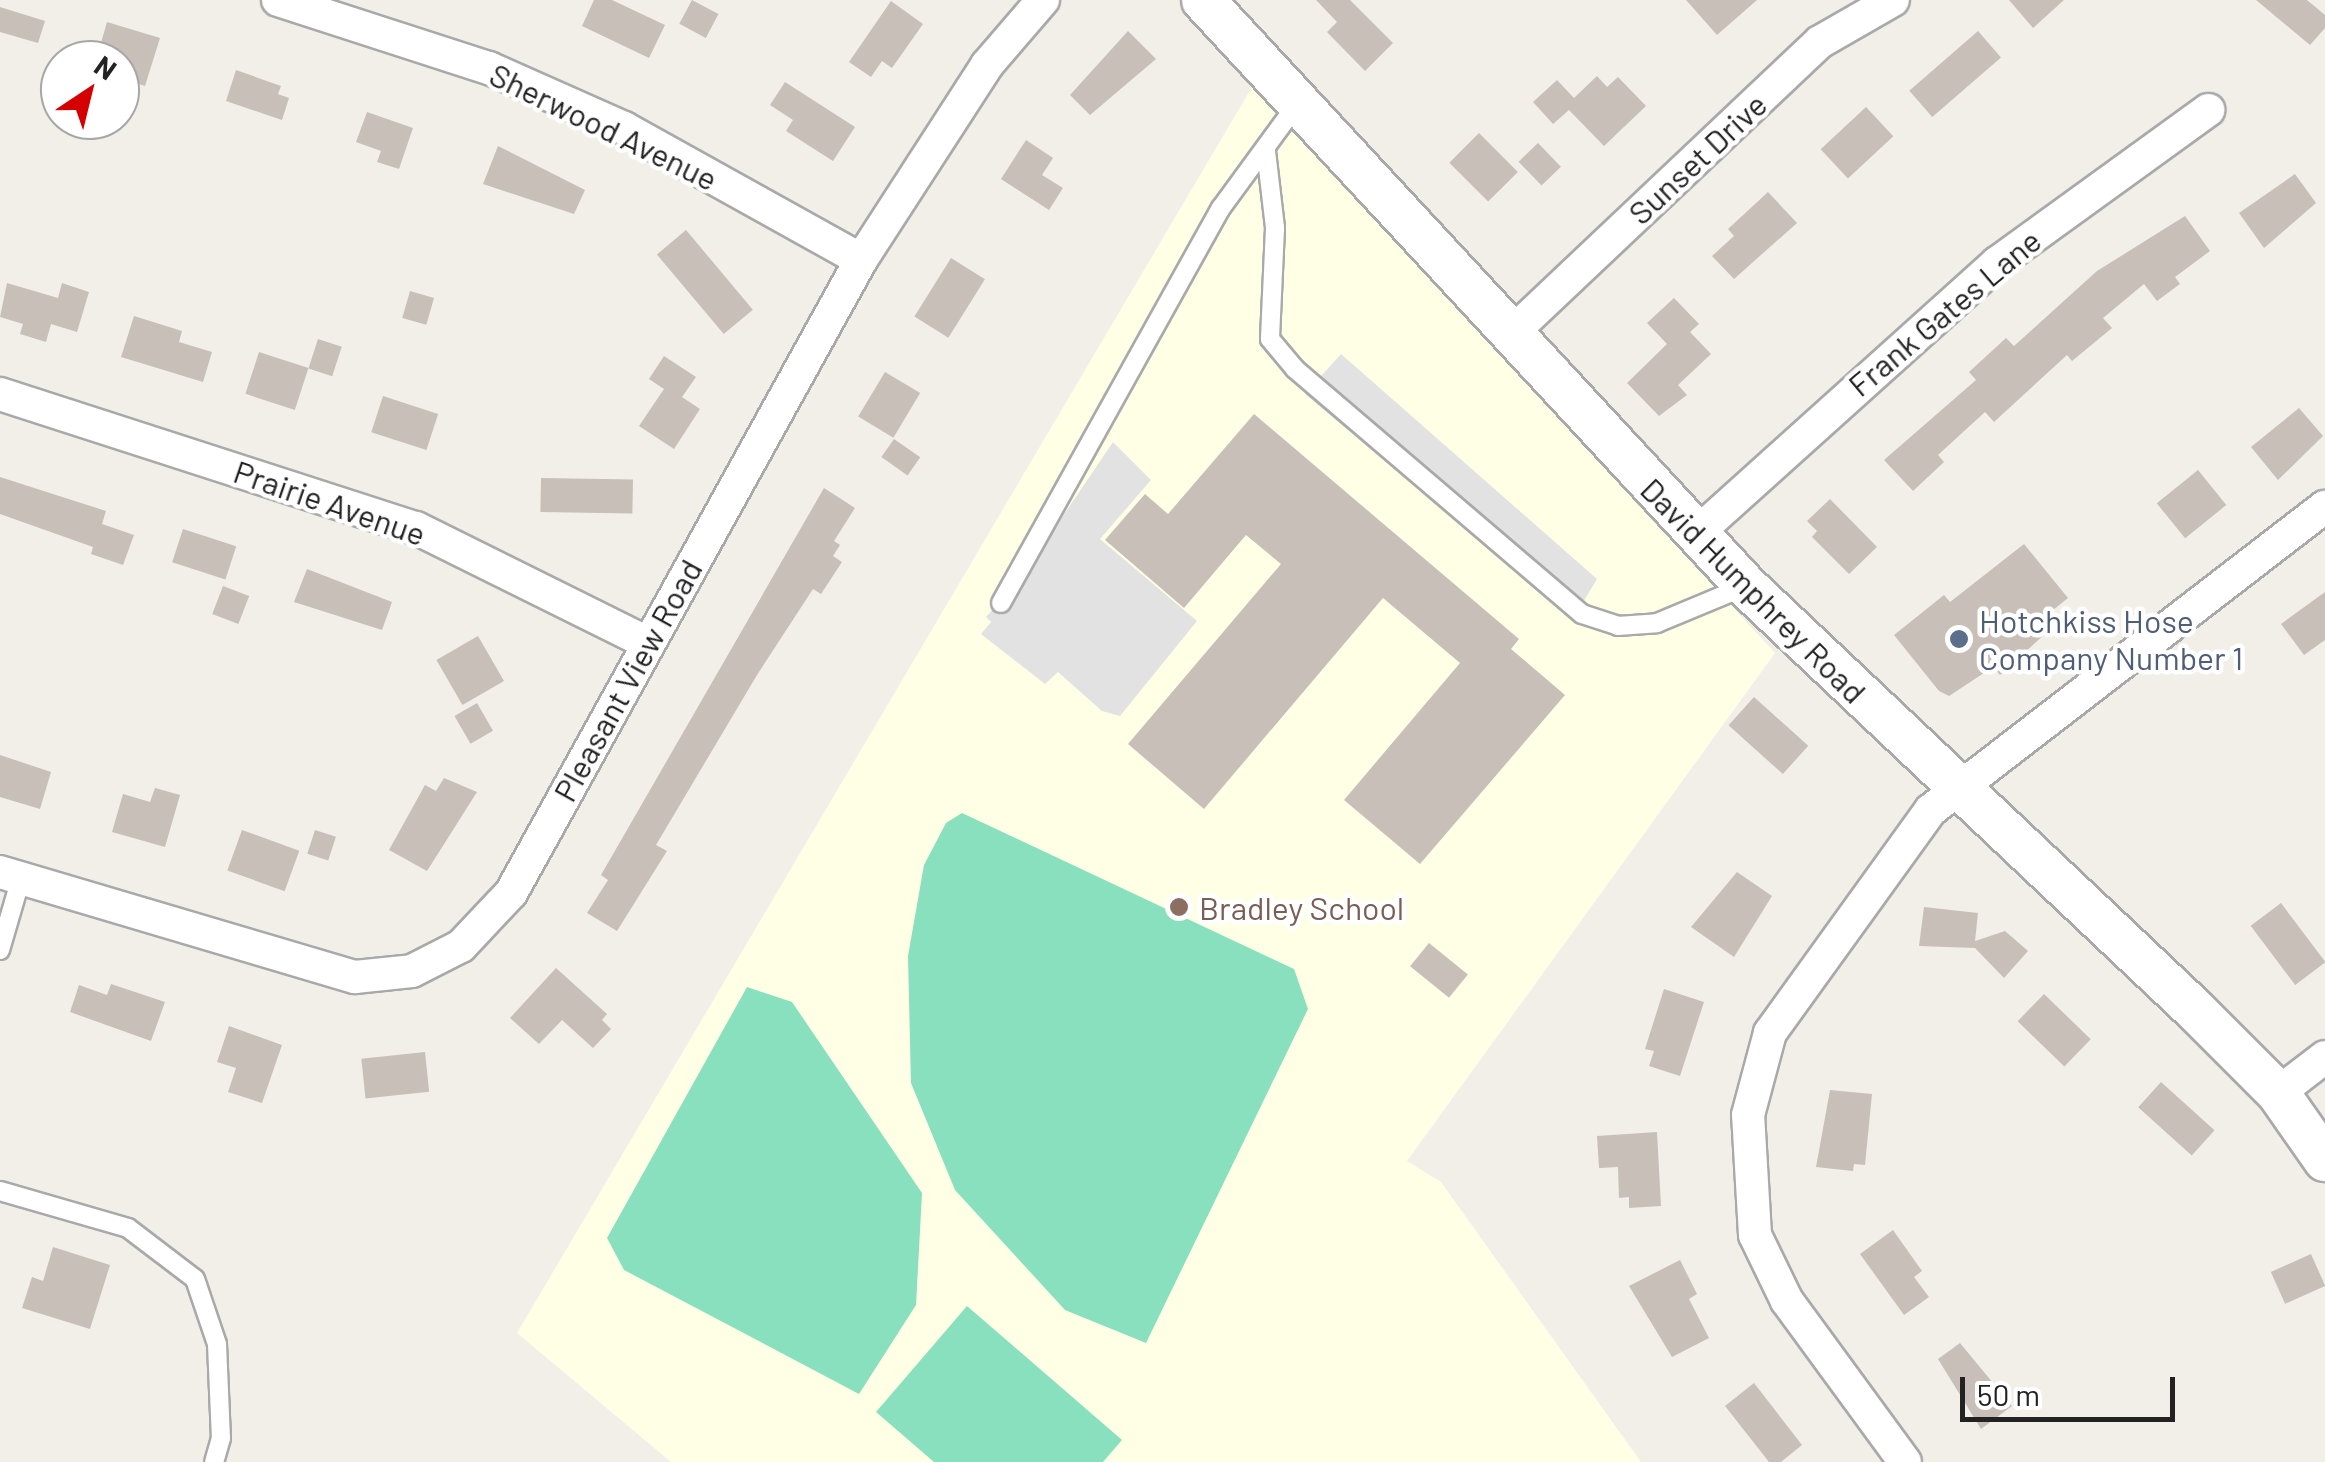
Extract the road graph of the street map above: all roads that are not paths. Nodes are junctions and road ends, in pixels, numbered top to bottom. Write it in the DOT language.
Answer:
graph roads {
  1 [pos="278,0"];
  2 [pos="1043,0"];
  3 [pos="1203,0"];
  4 [pos="1894,0"];
  5 [pos="1847,10"];
  6 [pos="1300,100"];
  7 [pos="2208,110"];
  8 [pos="1266,151"];
  9 [pos="861,260"];
  10 [pos="1512,332"];
  11 [pos="0,394"];
  12 [pos="2325,507"];
  13 [pos="1696,534"];
  14 [pos="1746,586"];
  15 [pos="1001,603"];
  16 [pos="648,642"];
  17 [pos="1958,790"];
  18 [pos="11,875"];
  19 [pos="0,950"];
  20 [pos="2325,1057"];
  21 [pos="2278,1093"];
  22 [pos="2325,1160"];
  23 [pos="0,1190"];
  24 [pos="214,1462"];
  25 [pos="1905,1462"];
  1 -- 9 [label="street, Sherwood Avenue"];
  2 -- 9 [label="street, Pleasant View Road"];
  3 -- 6 [label="street, David Humphrey Road"];
  4 -- 5 [label="street, Sunset Drive"];
  5 -- 10 [label="street, Sunset Drive"];
  6 -- 8 [label="lane"];
  6 -- 10 [label="street, David Humphrey Road"];
  7 -- 13 [label="street, Frank Gates Lane"];
  8 -- 14 [label="lane"];
  8 -- 15 [label="lane"];
  9 -- 16 [label="street, Pleasant View Road"];
  10 -- 13 [label="street, David Humphrey Road"];
  11 -- 16 [label="street, Prairie Avenue"];
  12 -- 17 [label="street"];
  13 -- 14 [label="street, David Humphrey Road"];
  14 -- 17 [label="street, David Humphrey Road"];
  16 -- 18 [label="street, Pleasant View Road"];
  17 -- 21 [label="street, David Humphrey Road"];
  17 -- 25 [label="street"];
  18 -- 19 [label="lane"];
  20 -- 21 [label="street"];
  21 -- 22 [label="street, David Humphrey Road"];
  23 -- 24 [label="lane"];
}
